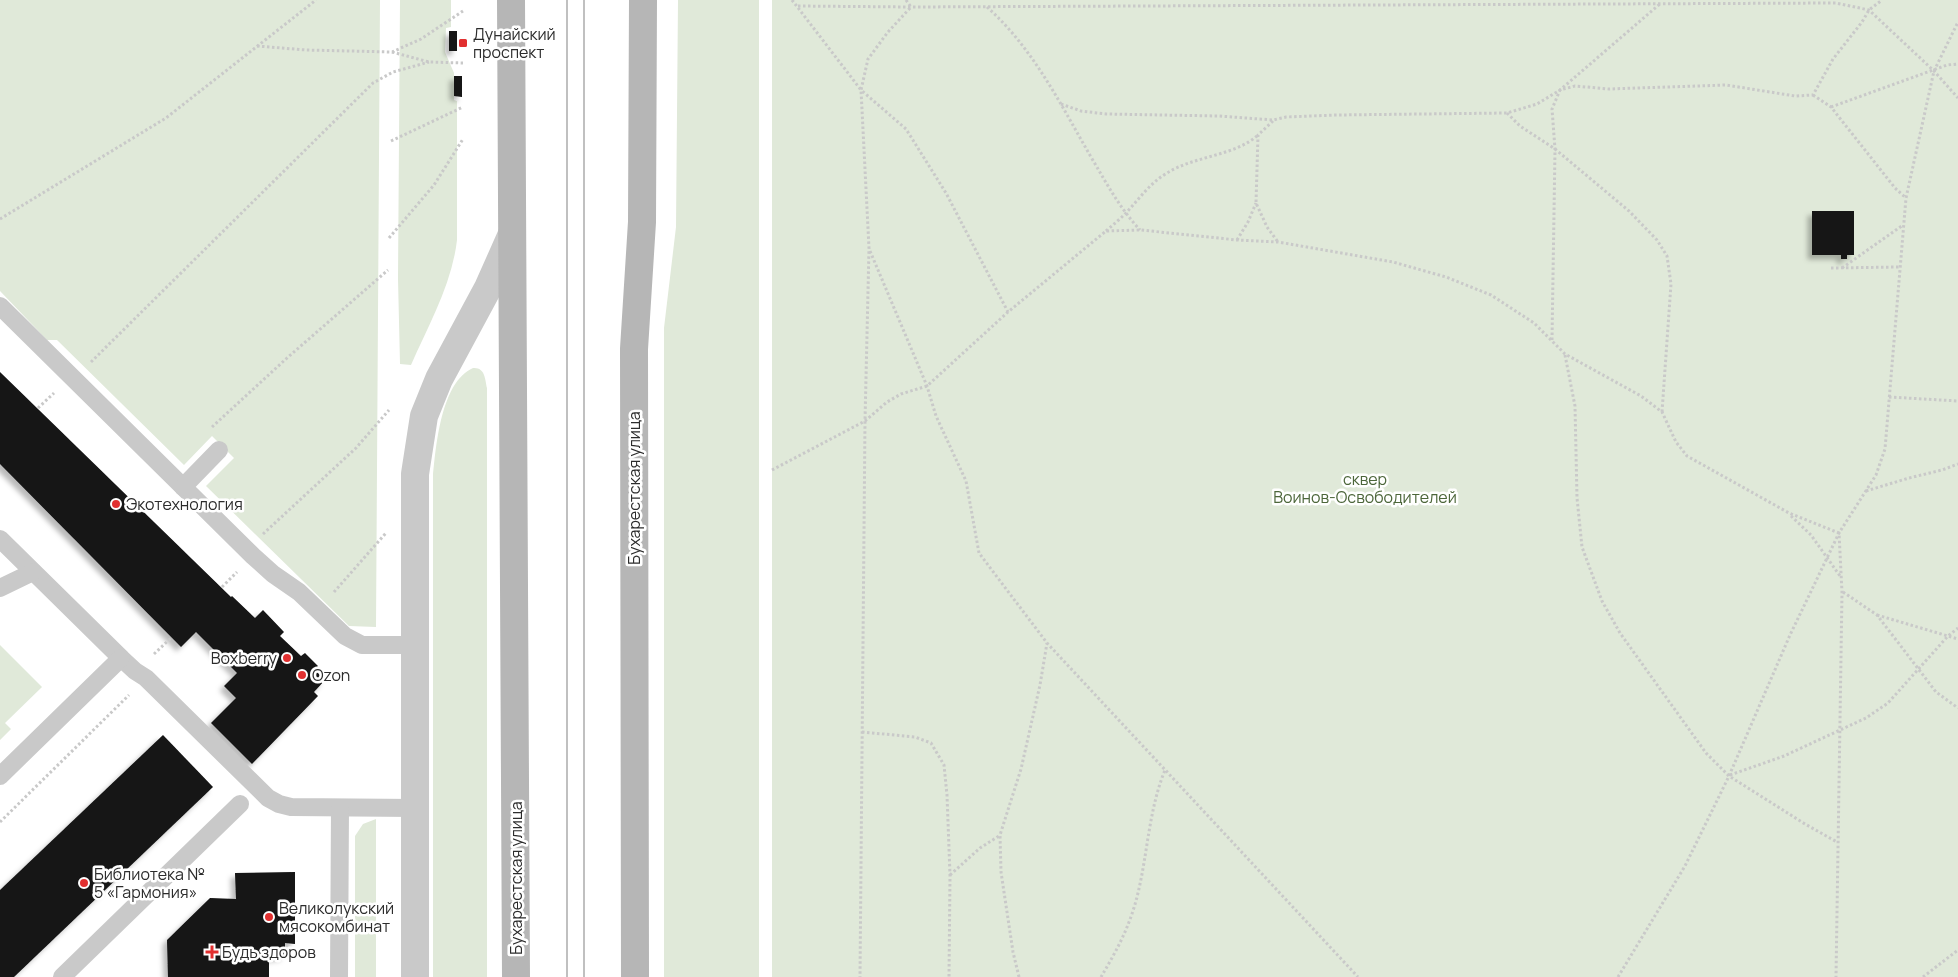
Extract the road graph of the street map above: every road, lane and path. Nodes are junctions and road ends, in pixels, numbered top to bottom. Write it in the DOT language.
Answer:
graph roads {
  1 [pos="316,0"];
  2 [pos="511,0"];
  3 [pos="643,0"];
  4 [pos="792,0"];
  5 [pos="906,0"];
  6 [pos="1882,0"];
  7 [pos="1661,3"];
  8 [pos="798,6"];
  9 [pos="987,7"];
  10 [pos="910,8"];
  11 [pos="1869,10"];
  12 [pos="462,11"];
  13 [pos="1958,22"];
  14 [pos="256,46"];
  15 [pos="392,52"];
  16 [pos="429,62"];
  17 [pos="463,63"];
  18 [pos="1958,64"];
  19 [pos="1934,71"];
  20 [pos="861,90"];
  21 [pos="1560,90"];
  22 [pos="1813,95"];
  23 [pos="1958,98"];
  24 [pos="1061,104"];
  25 [pos="463,107"];
  26 [pos="1831,107"];
  27 [pos="1507,113"];
  28 [pos="1273,120"];
  29 [pos="1258,135"];
  30 [pos="463,139"];
  31 [pos="391,141"];
  32 [pos="1555,149"];
  33 [pos="1906,198"];
  34 [pos="1256,203"];
  35 [pos="1125,214"];
  36 [pos="0,219"];
  37 [pos="1904,225"];
  38 [pos="1141,230"];
  39 [pos="1106,231"];
  40 [pos="512,234"];
  41 [pos="389,238"];
  42 [pos="1237,240"];
  43 [pos="1278,242"];
  44 [pos="869,248"];
  45 [pos="1899,267"];
  46 [pos="1831,268"];
  47 [pos="1842,268"];
  48 [pos="388,270"];
  49 [pos="0,306"];
  50 [pos="1008,312"];
  51 [pos="1552,340"];
  52 [pos="1565,354"];
  53 [pos="74,379"];
  54 [pos="927,386"];
  55 [pos="1889,397"];
  56 [pos="1958,401"];
  57 [pos="389,410"];
  58 [pos="1662,412"];
  59 [pos="865,420"];
  60 [pos="208,431"];
  61 [pos="219,450"];
  62 [pos="1958,464"];
  63 [pos="772,470"];
  64 [pos="183,487"];
  65 [pos="1866,492"];
  66 [pos="1788,513"];
  67 [pos="388,531"];
  68 [pos="1839,534"];
  69 [pos="0,540"];
  70 [pos="247,549"];
  71 [pos="1827,557"];
  72 [pos="34,572"];
  73 [pos="1841,577"];
  74 [pos="0,588"];
  75 [pos="1842,592"];
  76 [pos="318,610"];
  77 [pos="1877,615"];
  78 [pos="1958,628"];
  79 [pos="1948,636"];
  80 [pos="1958,639"];
  81 [pos="1047,643"];
  82 [pos="415,645"];
  83 [pos="121,658"];
  84 [pos="1918,670"];
  85 [pos="146,678"];
  86 [pos="1958,708"];
  87 [pos="1840,731"];
  88 [pos="862,732"];
  89 [pos="1165,770"];
  90 [pos="0,776"];
  91 [pos="1730,776"];
  92 [pos="240,804"];
  93 [pos="340,808"];
  94 [pos="415,808"];
  95 [pos="0,822"];
  96 [pos="1000,835"];
  97 [pos="1837,842"];
  98 [pos="950,875"];
  99 [pos="1958,950"];
  100 [pos="62,977"];
  101 [pos="339,977"];
  102 [pos="415,977"];
  103 [pos="516,977"];
  104 [pos="635,977"];
  105 [pos="860,977"];
  106 [pos="949,977"];
  107 [pos="1020,977"];
  108 [pos="1101,977"];
  109 [pos="1358,977"];
  110 [pos="1618,977"];
  111 [pos="1836,977"];
  112 [pos="1922,977"];
  1 -- 14 [label="path"];
  2 -- 40 [label="main road, Бухарестская улица"];
  3 -- 104 [label="main road, Бухарестская улица"];
  4 -- 8 [label="path"];
  5 -- 10 [label="path"];
  6 -- 11 [label="path"];
  7 -- 9 [label="path"];
  7 -- 11 [label="path"];
  7 -- 21 [label="path"];
  8 -- 10 [label="path"];
  8 -- 20 [label="path"];
  9 -- 10 [label="path"];
  9 -- 24 [label="path"];
  10 -- 20 [label="path"];
  11 -- 19 [label="path"];
  11 -- 22 [label="path"];
  12 -- 15 [label="path"];
  13 -- 19 [label="path"];
  14 -- 15 [label="path"];
  14 -- 36 [label="path"];
  15 -- 16 [label="path"];
  16 -- 17 [label="path"];
  16 -- 53 [label="path"];
  18 -- 19 [label="path"];
  19 -- 23 [label="path"];
  19 -- 26 [label="path"];
  19 -- 33 [label="path"];
  20 -- 44 [label="path"];
  20 -- 50 [label="path"];
  21 -- 22 [label="path"];
  21 -- 27 [label="path"];
  21 -- 32 [label="path"];
  22 -- 26 [label="path"];
  24 -- 28 [label="path"];
  24 -- 35 [label="path"];
  25 -- 31 [label="path"];
  26 -- 33 [label="path"];
  27 -- 28 [label="path"];
  27 -- 32 [label="path"];
  28 -- 29 [label="path"];
  29 -- 34 [label="path"];
  29 -- 35 [label="path"];
  30 -- 41 [label="path"];
  32 -- 51 [label="path"];
  32 -- 58 [label="path"];
  33 -- 37 [label="path"];
  34 -- 42 [label="path"];
  34 -- 43 [label="path"];
  35 -- 38 [label="path"];
  35 -- 39 [label="path"];
  37 -- 45 [label="path"];
  37 -- 47 [label="path"];
  38 -- 39 [label="path"];
  38 -- 42 [label="path"];
  39 -- 50 [label="path"];
  40 -- 82 [label="street"];
  40 -- 103 [label="main road, Бухарестская улица"];
  42 -- 43 [label="path"];
  43 -- 51 [label="path"];
  44 -- 54 [label="path"];
  44 -- 59 [label="path"];
  45 -- 47 [label="path"];
  45 -- 55 [label="path"];
  46 -- 47 [label="path"];
  48 -- 60 [label="path"];
  49 -- 53 [label="lane"];
  50 -- 54 [label="path"];
  51 -- 52 [label="path"];
  52 -- 58 [label="path"];
  52 -- 91 [label="path"];
  53 -- 64 [label="lane"];
  54 -- 59 [label="path"];
  54 -- 81 [label="path"];
  55 -- 56 [label="path"];
  55 -- 65 [label="path"];
  57 -- 70 [label="path"];
  58 -- 66 [label="path"];
  59 -- 63 [label="path"];
  59 -- 88 [label="path"];
  61 -- 64 [label="lane"];
  62 -- 65 [label="path"];
  64 -- 70 [label="lane"];
  65 -- 68 [label="path"];
  66 -- 68 [label="path"];
  66 -- 71 [label="path"];
  67 -- 76 [label="path"];
  68 -- 71 [label="path"];
  68 -- 73 [label="path"];
  69 -- 72 [label="lane"];
  70 -- 76 [label="lane"];
  71 -- 73 [label="path"];
  71 -- 91 [label="path"];
  72 -- 74 [label="lane"];
  72 -- 83 [label="lane"];
  73 -- 75 [label="path"];
  75 -- 77 [label="path"];
  75 -- 87 [label="path"];
  76 -- 82 [label="lane"];
  77 -- 79 [label="path"];
  77 -- 84 [label="path"];
  78 -- 79 [label="path"];
  79 -- 80 [label="path"];
  79 -- 84 [label="path"];
  81 -- 89 [label="path"];
  81 -- 96 [label="path"];
  82 -- 94 [label="street"];
  83 -- 85 [label="lane"];
  83 -- 90 [label="lane"];
  84 -- 86 [label="path"];
  84 -- 87 [label="path"];
  85 -- 93 [label="lane"];
  85 -- 95 [label="path"];
  87 -- 91 [label="path"];
  87 -- 97 [label="path"];
  88 -- 98 [label="path"];
  88 -- 105 [label="path"];
  89 -- 108 [label="path"];
  89 -- 109 [label="path"];
  91 -- 97 [label="path"];
  91 -- 110 [label="path"];
  92 -- 100 [label="lane"];
  93 -- 94 [label="lane"];
  93 -- 101 [label="lane"];
  94 -- 102 [label="street"];
  96 -- 98 [label="path"];
  96 -- 107 [label="path"];
  97 -- 111 [label="path"];
  98 -- 106 [label="path"];
  99 -- 112 [label="path"];
}
